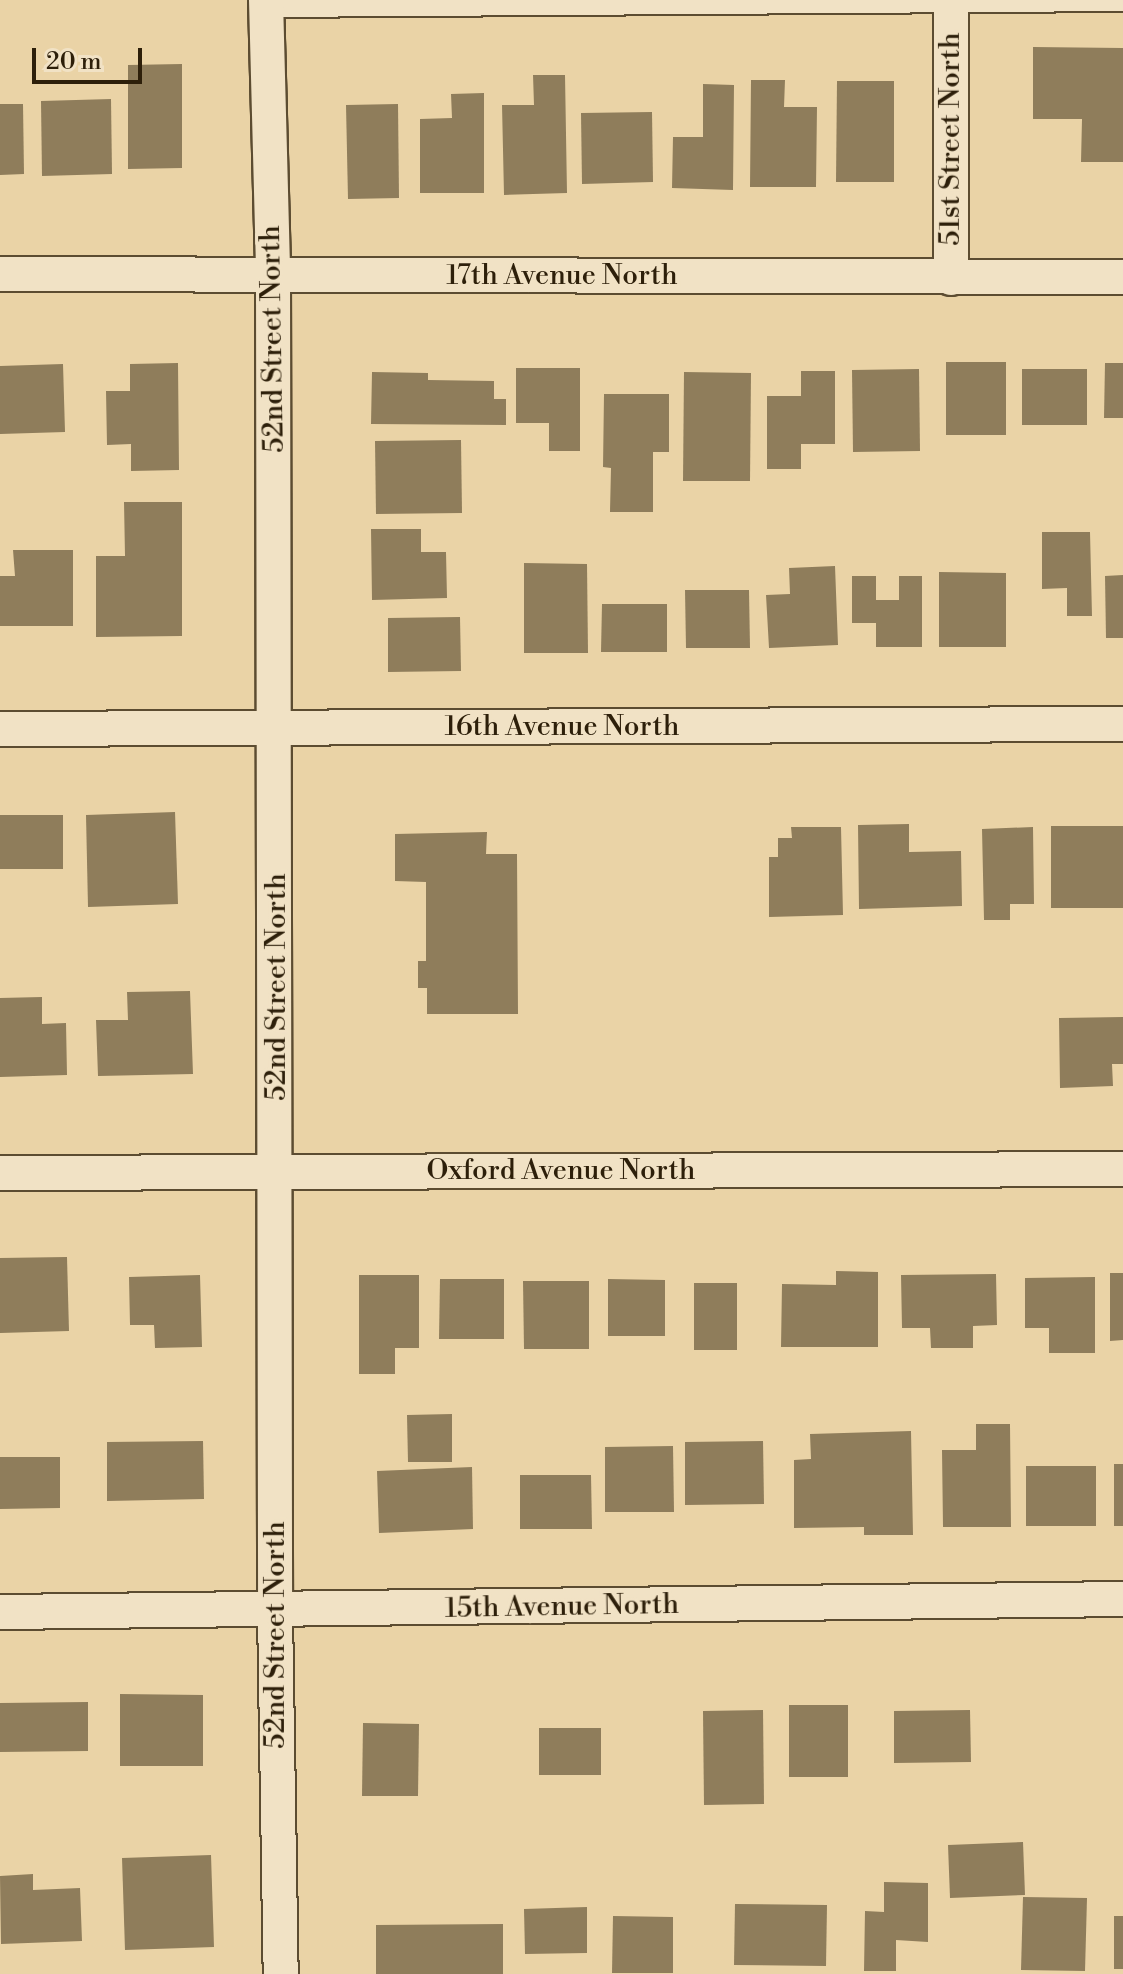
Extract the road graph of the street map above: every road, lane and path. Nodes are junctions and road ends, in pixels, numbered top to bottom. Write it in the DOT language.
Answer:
graph roads {
  1 [pos="951,1"];
  2 [pos="1123,2"];
  3 [pos="266,4"];
  4 [pos="0,274"];
  5 [pos="273,275"];
  6 [pos="1123,277"];
  7 [pos="951,278"];
  8 [pos="1123,724"];
  9 [pos="0,729"];
  10 [pos="275,729"];
  11 [pos="1123,1169"];
  12 [pos="278,1171"];
  13 [pos="0,1173"];
  14 [pos="1123,1599"];
  15 [pos="275,1611"];
  16 [pos="0,1612"];
  17 [pos="281,1974"];
  1 -- 2 [label="lane"];
  1 -- 3 [label="lane"];
  1 -- 7 [label="street, 51st Street North"];
  3 -- 5 [label="street, 52nd Street North"];
  4 -- 5 [label="street, 17th Avenue North"];
  5 -- 7 [label="street, 17th Avenue North"];
  5 -- 10 [label="street, 52nd Street North"];
  6 -- 7 [label="street, 17th Avenue North"];
  8 -- 10 [label="street, 16th Avenue North"];
  9 -- 10 [label="street, 16th Avenue North"];
  10 -- 12 [label="street, 52nd Street North"];
  11 -- 12 [label="street, Oxford Avenue North"];
  12 -- 13 [label="street, Oxford Avenue North"];
  12 -- 15 [label="street, 52nd Street North"];
  14 -- 15 [label="street, 15th Avenue North"];
  15 -- 16 [label="street, 15th Avenue North"];
  15 -- 17 [label="street, 52nd Street North"];
}
